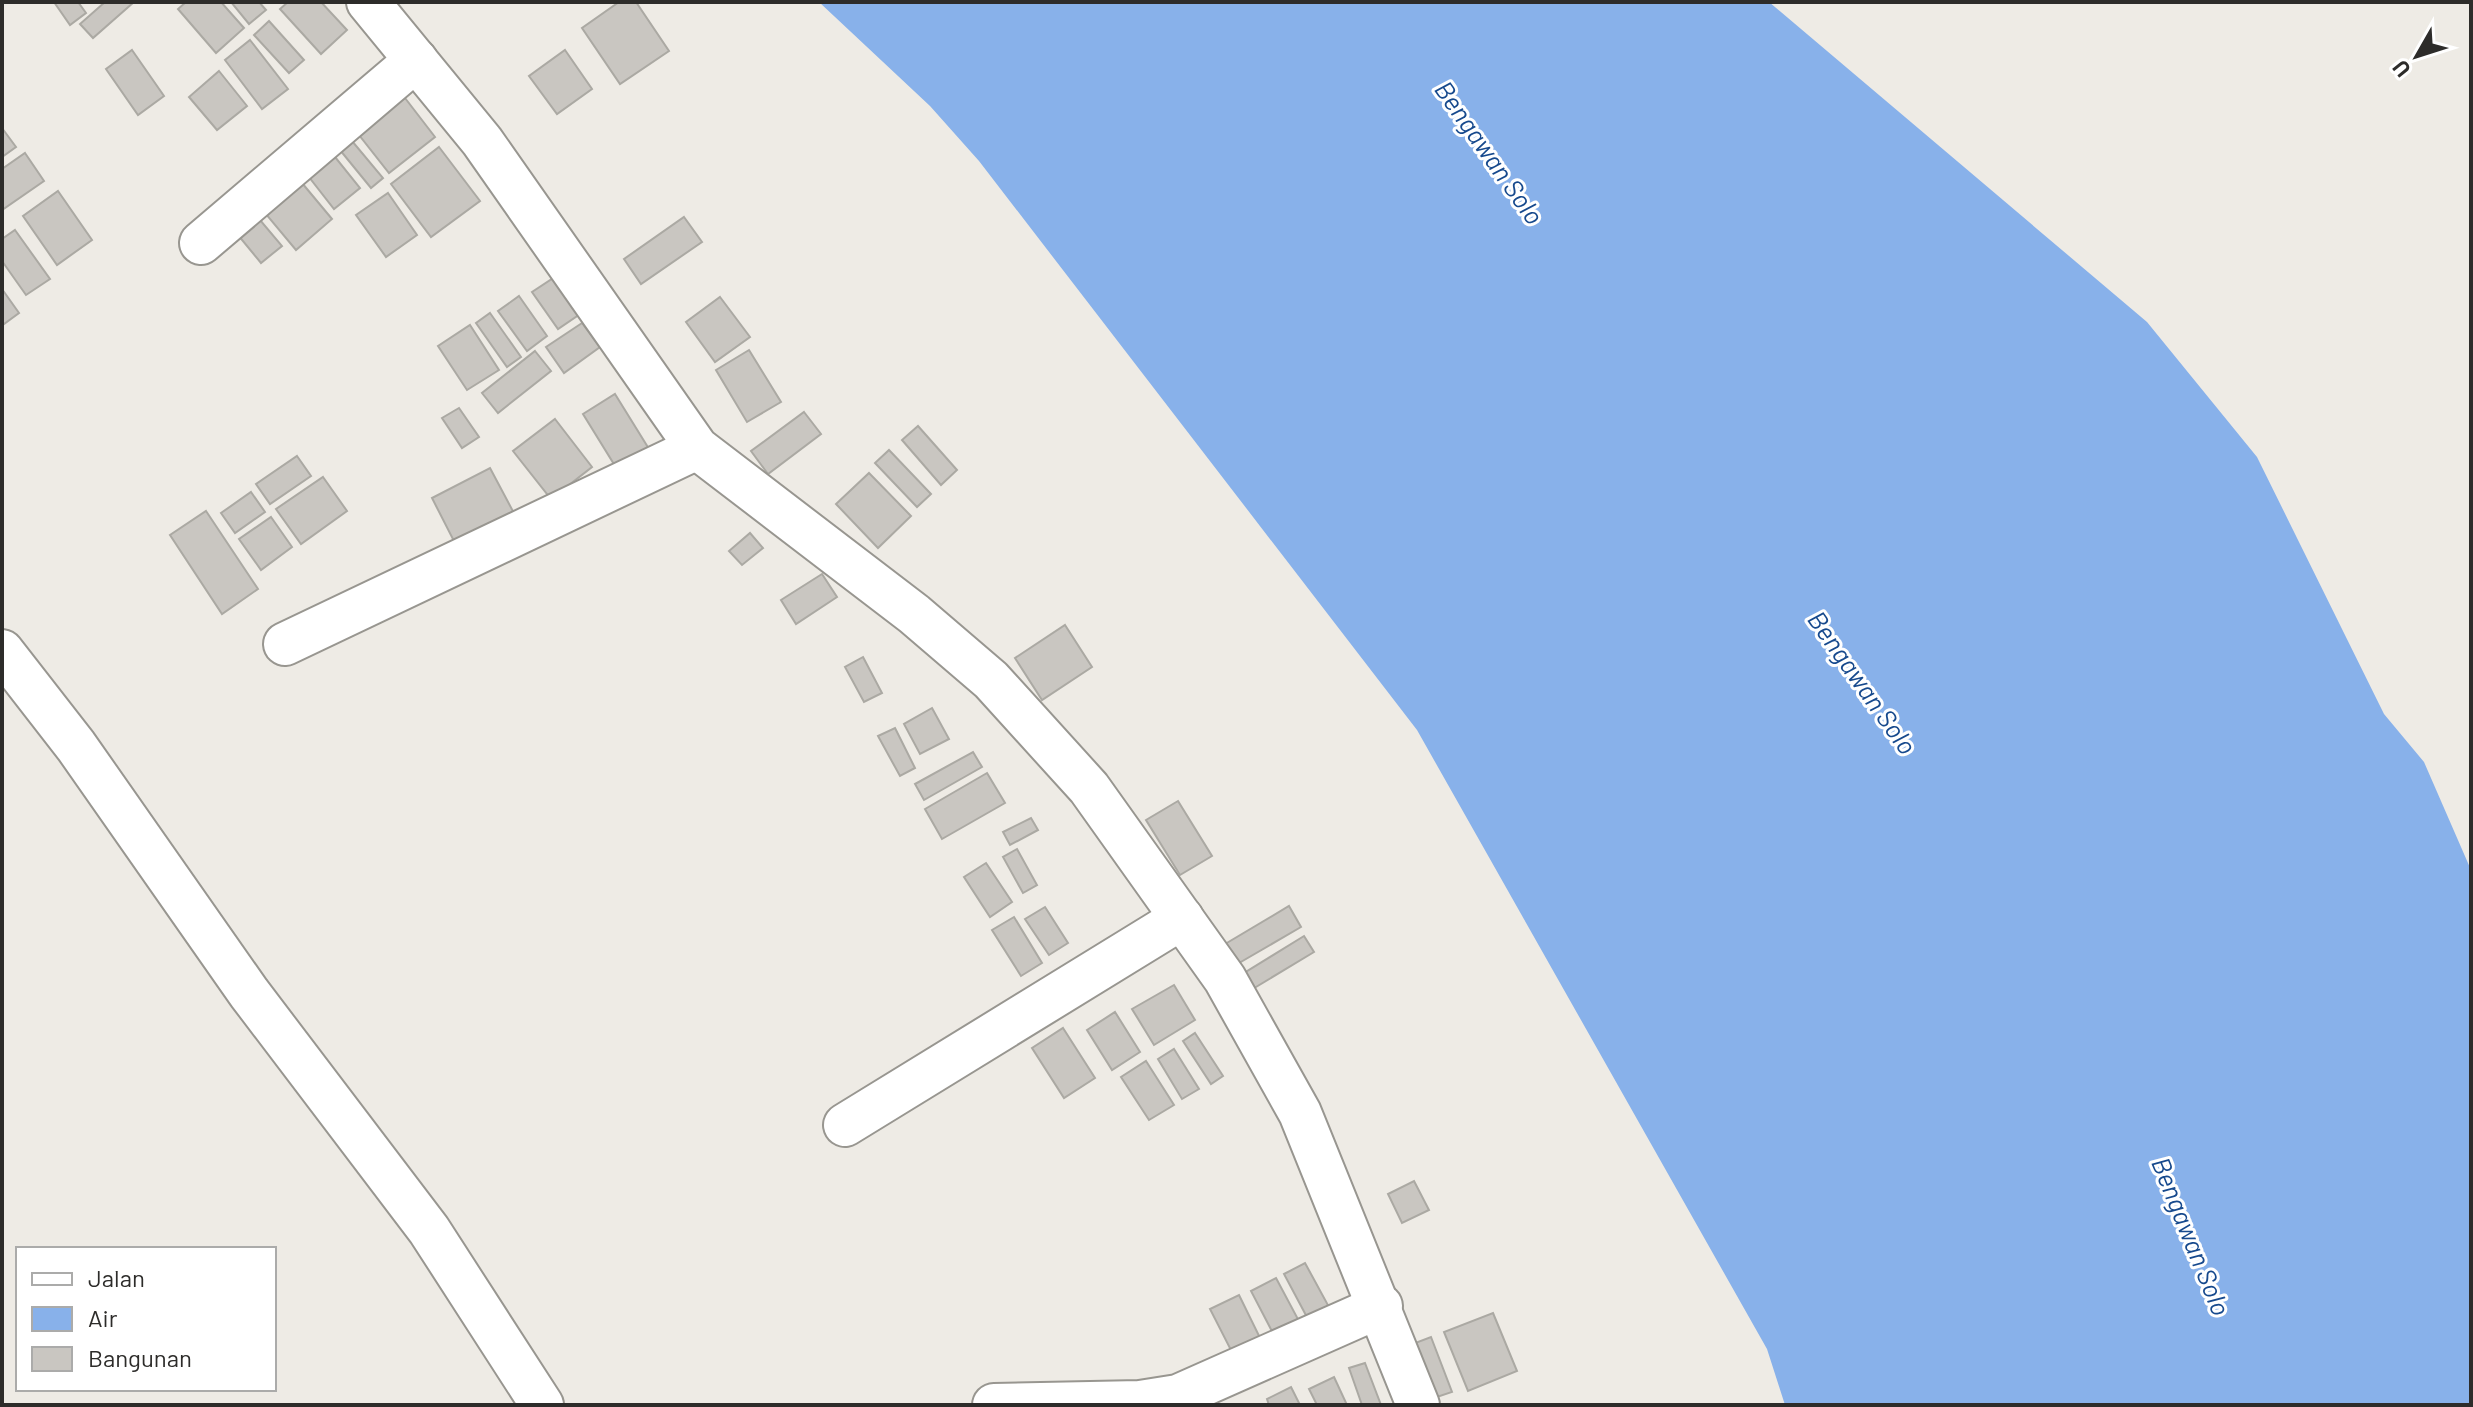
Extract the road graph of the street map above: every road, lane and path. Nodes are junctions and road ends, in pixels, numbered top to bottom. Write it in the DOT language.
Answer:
graph roads {
  1 [pos="368,2"];
  2 [pos="416,60"];
  3 [pos="201,243"];
  4 [pos="697,448"];
  5 [pos="285,644"];
  6 [pos="2,651"];
  7 [pos="1182,918"];
  8 [pos="845,1125"];
  9 [pos="1381,1306"];
  10 [pos="542,1405"];
  11 [pos="994,1405"];
  12 [pos="1418,1405"];
  1 -- 2 [label="street"];
  2 -- 3 [label="street"];
  2 -- 4 [label="street"];
  4 -- 5 [label="street"];
  4 -- 7 [label="street"];
  6 -- 10 [label="street"];
  7 -- 8 [label="street"];
  7 -- 9 [label="street"];
  9 -- 11 [label="street"];
  9 -- 12 [label="street"];
}
